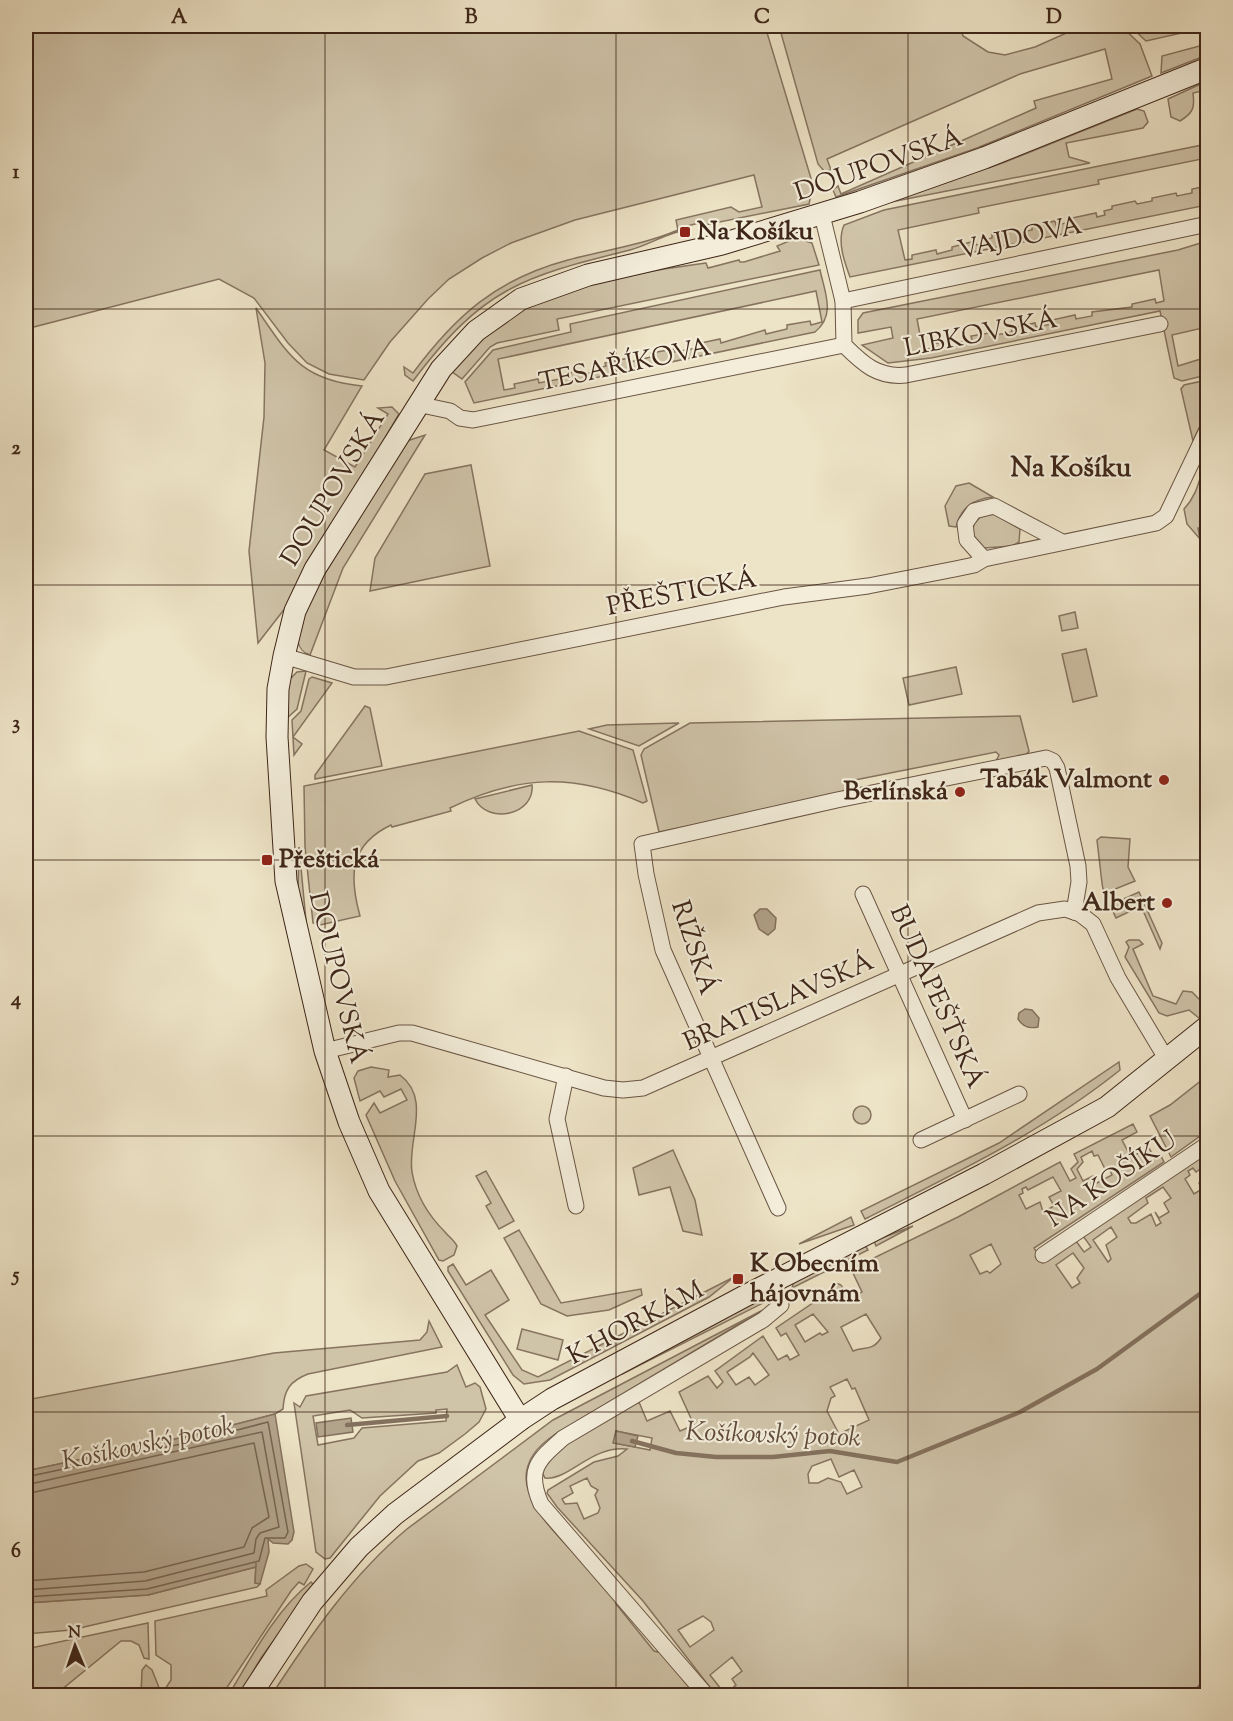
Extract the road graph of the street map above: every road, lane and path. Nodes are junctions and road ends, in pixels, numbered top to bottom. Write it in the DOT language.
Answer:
graph roads {
  1 [pos="1208,68"];
  2 [pos="822,215"];
  3 [pos="1208,224"];
  4 [pos="843,301"];
  5 [pos="1160,324"];
  6 [pos="844,345"];
  7 [pos="417,404"];
  8 [pos="1208,428"];
  9 [pos="1062,542"];
  10 [pos="984,559"];
  11 [pos="284,656"];
  12 [pos="863,894"];
  13 [pos="1074,912"];
  14 [pos="900,975"];
  15 [pos="1208,1026"];
  16 [pos="325,1051"];
  17 [pos="711,1060"];
  18 [pos="1167,1060"];
  19 [pos="566,1076"];
  20 [pos="1019,1094"];
  21 [pos="964,1120"];
  22 [pos="921,1140"];
  23 [pos="1208,1144"];
  24 [pos="576,1206"];
  25 [pos="778,1208"];
  26 [pos="1043,1255"];
  27 [pos="768,1284"];
  28 [pos="520,1420"];
  29 [pos="250,1695"];
  30 [pos="707,1695"];
  1 -- 2 [label="street, DOUPOVSKÁ"];
  2 -- 4 [label="street"];
  2 -- 7 [label="street, DOUPOVSKÁ"];
  3 -- 4 [label="street, VAJDOVA"];
  4 -- 6 [label="street"];
  5 -- 6 [label="street, LIBKOVSKÁ"];
  6 -- 7 [label="street, TESAŘÍKOVA"];
  7 -- 11 [label="street, DOUPOVSKÁ"];
  8 -- 9 [label="street, PŘEŠTICKÁ"];
  9 -- 10 [label="street, PŘEŠTICKÁ"];
  9 -- 10 [label="street"];
  10 -- 11 [label="street, PŘEŠTICKÁ"];
  11 -- 16 [label="street, DOUPOVSKÁ"];
  12 -- 14 [label="street, BUDAPEŠŤSKÁ"];
  13 -- 14 [label="street, BRATISLAVSKÁ"];
  13 -- 17 [label="street, RIŽSKÁ"];
  13 -- 18 [label="street"];
  14 -- 17 [label="street, BRATISLAVSKÁ"];
  14 -- 21 [label="street, BUDAPEŠŤSKÁ"];
  15 -- 18 [label="street, K HORKÁM"];
  16 -- 19 [label="street, BRATISLAVSKÁ"];
  16 -- 28 [label="street, DOUPOVSKÁ"];
  17 -- 19 [label="street, BRATISLAVSKÁ"];
  17 -- 25 [label="street, RIŽSKÁ"];
  18 -- 27 [label="street, K HORKÁM"];
  19 -- 24 [label="street"];
  20 -- 21 [label="street, BUDAPEŠŤSKÁ"];
  21 -- 22 [label="street, BUDAPEŠŤSKÁ"];
  23 -- 26 [label="street, NA KOŠÍKU"];
  27 -- 28 [label="street, K HORKÁM"];
  27 -- 30 [label="street"];
  28 -- 29 [label="street, K HORKÁM"];
}
